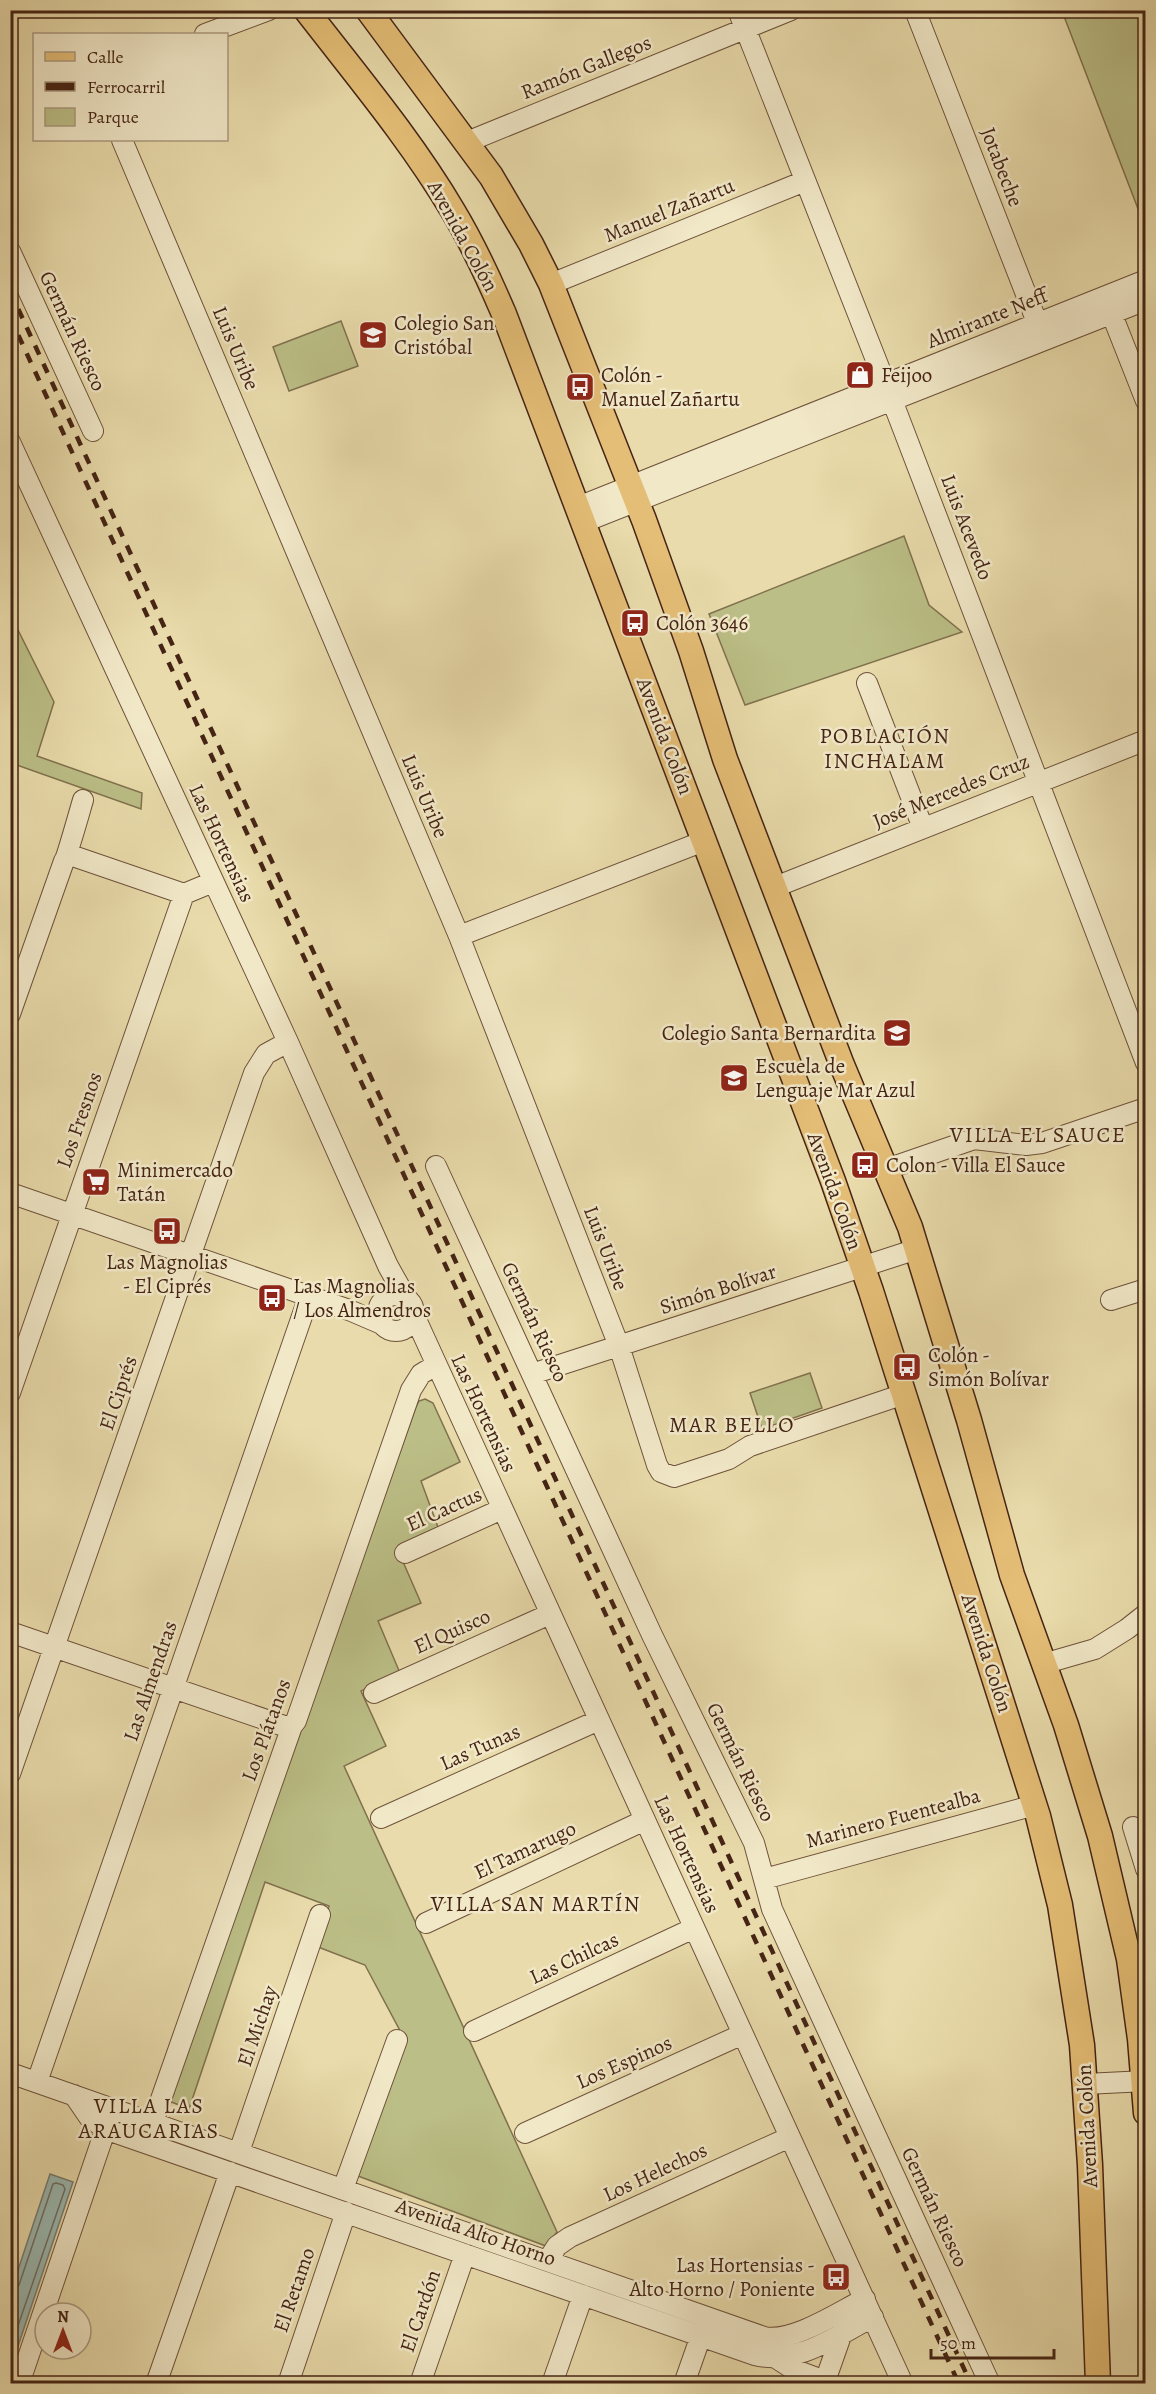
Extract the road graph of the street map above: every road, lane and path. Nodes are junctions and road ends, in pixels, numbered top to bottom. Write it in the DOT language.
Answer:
graph roads {
  1 [pos="269,10"];
  2 [pos="306,10"];
  3 [pos="368,10"];
  4 [pos="738,10"];
  5 [pos="790,10"];
  6 [pos="915,10"];
  7 [pos="745,29"];
  8 [pos="208,33"];
  9 [pos="122,141"];
  10 [pos="466,142"];
  11 [pos="805,181"];
  12 [pos="10,251"];
  13 [pos="1146,280"];
  14 [pos="551,284"];
  15 [pos="1146,300"];
  16 [pos="1108,305"];
  17 [pos="1041,332"];
  18 [pos="889,392"];
  19 [pos="1146,401"];
  20 [pos="93,431"];
  21 [pos="10,442"];
  22 [pos="634,493"];
  23 [pos="581,514"];
  24 [pos="867,683"];
  25 [pos="1146,740"];
  26 [pos="1039,782"];
  27 [pos="83,800"];
  28 [pos="923,828"];
  29 [pos="704,841"];
  30 [pos="67,856"];
  31 [pos="213,882"];
  32 [pos="775,887"];
  33 [pos="184,894"];
  34 [pos="459,936"];
  35 [pos="10,1014"];
  36 [pos="288,1042"];
  37 [pos="1146,1063"];
  38 [pos="1146,1108"];
  39 [pos="436,1166"];
  40 [pos="887,1169"];
  41 [pos="10,1193"];
  42 [pos="72,1214"];
  43 [pos="917,1249"];
  44 [pos="191,1256"];
  45 [pos="388,1266"];
  46 [pos="863,1267"];
  47 [pos="1146,1289"];
  48 [pos="309,1296"];
  49 [pos="1112,1300"];
  50 [pos="384,1301"];
  51 [pos="410,1307"];
  52 [pos="349,1310"];
  53 [pos="392,1328"];
  54 [pos="427,1345"];
  55 [pos="619,1346"];
  56 [pos="436,1365"];
  57 [pos="532,1374"];
  58 [pos="10,1393"];
  59 [pos="904,1394"];
  60 [pos="502,1509"];
  61 [pos="405,1553"];
  62 [pos="550,1614"];
  63 [pos="1146,1614"];
  64 [pos="10,1632"];
  65 [pos="55,1647"];
  66 [pos="1043,1664"];
  67 [pos="173,1688"];
  68 [pos="374,1692"];
  69 [pos="599,1720"];
  70 [pos="292,1726"];
  71 [pos="10,1774"];
  72 [pos="1035,1804"];
  73 [pos="381,1818"];
  74 [pos="645,1820"];
  75 [pos="1133,1827"];
  76 [pos="1146,1869"];
  77 [pos="764,1878"];
  78 [pos="320,1915"];
  79 [pos="426,1923"];
  80 [pos="694,1928"];
  81 [pos="474,2031"];
  82 [pos="743,2034"];
  83 [pos="397,2040"];
  84 [pos="10,2073"];
  85 [pos="1144,2081"];
  86 [pos="36,2082"];
  87 [pos="1085,2084"];
  88 [pos="74,2095"];
  89 [pos="112,2108"];
  90 [pos="1146,2113"];
  91 [pos="153,2122"];
  92 [pos="105,2129"];
  93 [pos="525,2133"];
  94 [pos="790,2137"];
  95 [pos="238,2152"];
  96 [pos="230,2172"];
  97 [pos="343,2189"];
  98 [pos="346,2212"];
  99 [pos="465,2254"];
  100 [pos="548,2260"];
  101 [pos="583,2295"];
  102 [pos="869,2308"];
  103 [pos="708,2316"];
  104 [pos="842,2333"];
  105 [pos="701,2335"];
  106 [pos="776,2358"];
  107 [pos="824,2382"];
  108 [pos="19,2384"];
  109 [pos="156,2384"];
  110 [pos="288,2384"];
  111 [pos="420,2384"];
  112 [pos="552,2384"];
  113 [pos="684,2384"];
  114 [pos="903,2384"];
  115 [pos="990,2384"];
  116 [pos="1098,2384"];
  1 -- 8 [label="street"];
  2 -- 23 [label="main road, Avenida Colón"];
  3 -- 10 [label="main road"];
  4 -- 7 [label="street, Luis Acevedo"];
  5 -- 7 [label="street, Ramón Gallegos"];
  6 -- 17 [label="street, Jotabeche"];
  7 -- 10 [label="street, Ramón Gallegos"];
  7 -- 11 [label="street, Luis Acevedo"];
  9 -- 34 [label="street, Luis Uribe"];
  10 -- 14 [label="main road"];
  11 -- 14 [label="street, Manuel Zañartu"];
  11 -- 18 [label="street, Luis Acevedo"];
  12 -- 20 [label="street, Germán Riesco"];
  13 -- 16 [label="street, Almirante Neff"];
  14 -- 22 [label="main road"];
  15 -- 16 [label="street, Almirante Neff"];
  16 -- 17 [label="street, Almirante Neff"];
  16 -- 19 [label="street"];
  17 -- 18 [label="street, Almirante Neff"];
  18 -- 22 [label="street, Almirante Neff"];
  18 -- 26 [label="street, Luis Acevedo"];
  21 -- 31 [label="street, Las Hortensias"];
  22 -- 23 [label="street, Almirante Neff"];
  22 -- 32 [label="main road"];
  23 -- 29 [label="main road, Avenida Colón"];
  24 -- 28 [label="street"];
  25 -- 26 [label="street, José Mercedes Cruz"];
  26 -- 28 [label="street, José Mercedes Cruz"];
  26 -- 37 [label="street, Luis Acevedo"];
  27 -- 30 [label="street"];
  28 -- 32 [label="street, José Mercedes Cruz"];
  29 -- 34 [label="street"];
  29 -- 46 [label="main road, Avenida Colón"];
  30 -- 33 [label="street"];
  30 -- 35 [label="street"];
  31 -- 33 [label="street"];
  31 -- 36 [label="street, Las Hortensias"];
  32 -- 40 [label="main road"];
  33 -- 42 [label="street, Los Fresnos"];
  34 -- 55 [label="street, Luis Uribe"];
  36 -- 44 [label="street, El Ciprés"];
  36 -- 45 [label="street, Las Hortensias"];
  38 -- 40 [label="street"];
  39 -- 57 [label="street, Germán Riesco"];
  40 -- 43 [label="main road"];
  41 -- 42 [label="street, Las Hortensias"];
  42 -- 44 [label="street, Las Hortensias"];
  42 -- 58 [label="street, Los Fresnos"];
  43 -- 46 [label="street, Simón Bolívar"];
  43 -- 66 [label="main road"];
  44 -- 48 [label="street, Las Hortensias"];
  44 -- 65 [label="street, El Ciprés"];
  45 -- 50 [label="street, Las Hortensias"];
  45 -- 51 [label="street, Las Hortensias"];
  46 -- 55 [label="street, Simón Bolívar"];
  46 -- 59 [label="main road, Avenida Colón"];
  47 -- 49 [label="street"];
  48 -- 52 [label="street, Las Hortensias"];
  48 -- 67 [label="street, Las Almendras"];
  50 -- 51 [label="street"];
  50 -- 52 [label="street"];
  50 -- 53 [label="street"];
  51 -- 53 [label="street"];
  51 -- 54 [label="street, Las Hortensias"];
  52 -- 53 [label="street, Las Hortensias"];
  53 -- 54 [label="street, Las Hortensias"];
  54 -- 56 [label="street, Las Hortensias"];
  55 -- 57 [label="street, Simón Bolívar"];
  55 -- 59 [label="street, Luis Uribe"];
  56 -- 60 [label="street, Las Hortensias"];
  56 -- 70 [label="street, Los Plátanos"];
  57 -- 77 [label="street, Germán Riesco"];
  59 -- 72 [label="main road, Avenida Colón"];
  60 -- 61 [label="street, El Cactus"];
  60 -- 62 [label="street, Las Hortensias"];
  62 -- 68 [label="street, El Quisco"];
  62 -- 69 [label="street, Las Hortensias"];
  63 -- 66 [label="street"];
  64 -- 65 [label="street"];
  65 -- 67 [label="street"];
  65 -- 71 [label="street, El Ciprés"];
  66 -- 85 [label="main road"];
  67 -- 70 [label="street"];
  67 -- 86 [label="street, Las Almendras"];
  69 -- 73 [label="street, Las Tunas"];
  69 -- 74 [label="street, Las Hortensias"];
  70 -- 91 [label="street, Los Plátanos"];
  72 -- 77 [label="street, Marinero Fuentealba"];
  72 -- 87 [label="main road, Avenida Colón"];
  74 -- 79 [label="street, El Tamarugo"];
  74 -- 80 [label="street, Las Hortensias"];
  75 -- 76 [label="street"];
  77 -- 115 [label="street, Germán Riesco"];
  78 -- 95 [label="street, El Michay"];
  80 -- 81 [label="street, Las Chilcas"];
  80 -- 82 [label="street, Las Hortensias"];
  82 -- 93 [label="street, Los Espinos"];
  82 -- 94 [label="street, Las Hortensias"];
  83 -- 97 [label="street"];
  84 -- 86 [label="street, Avenida Alto Horno"];
  85 -- 87 [label="street"];
  85 -- 90 [label="main road"];
  86 -- 88 [label="street, Avenida Alto Horno"];
  87 -- 116 [label="main road, Avenida Colón"];
  88 -- 89 [label="street, Avenida Alto Horno"];
  88 -- 92 [label="street, Avenida Alto Horno"];
  89 -- 91 [label="street, Avenida Alto Horno"];
  89 -- 92 [label="street"];
  91 -- 95 [label="street, Avenida Alto Horno"];
  92 -- 96 [label="street, Avenida Alto Horno"];
  92 -- 108 [label="street"];
  94 -- 100 [label="street, Los Helechos"];
  94 -- 102 [label="street, Las Hortensias"];
  95 -- 97 [label="street, Avenida Alto Horno"];
  96 -- 98 [label="street, Avenida Alto Horno"];
  96 -- 109 [label="street"];
  97 -- 100 [label="street, Avenida Alto Horno"];
  98 -- 99 [label="street, Avenida Alto Horno"];
  98 -- 110 [label="street, El Retamo"];
  99 -- 101 [label="street, Avenida Alto Horno"];
  99 -- 111 [label="street, El Cardón"];
  100 -- 103 [label="street, Avenida Alto Horno"];
  101 -- 105 [label="street, Avenida Alto Horno"];
  101 -- 112 [label="street"];
  102 -- 103 [label="street, Avenida Alto Horno"];
  102 -- 104 [label="street, Avenida Alto Horno"];
  102 -- 114 [label="street, Las Hortensias"];
  103 -- 105 [label="street"];
  104 -- 106 [label="street, Avenida Alto Horno"];
  104 -- 107 [label="street"];
  105 -- 106 [label="street, Avenida Alto Horno"];
  105 -- 113 [label="street"];
  106 -- 107 [label="street"];
}
